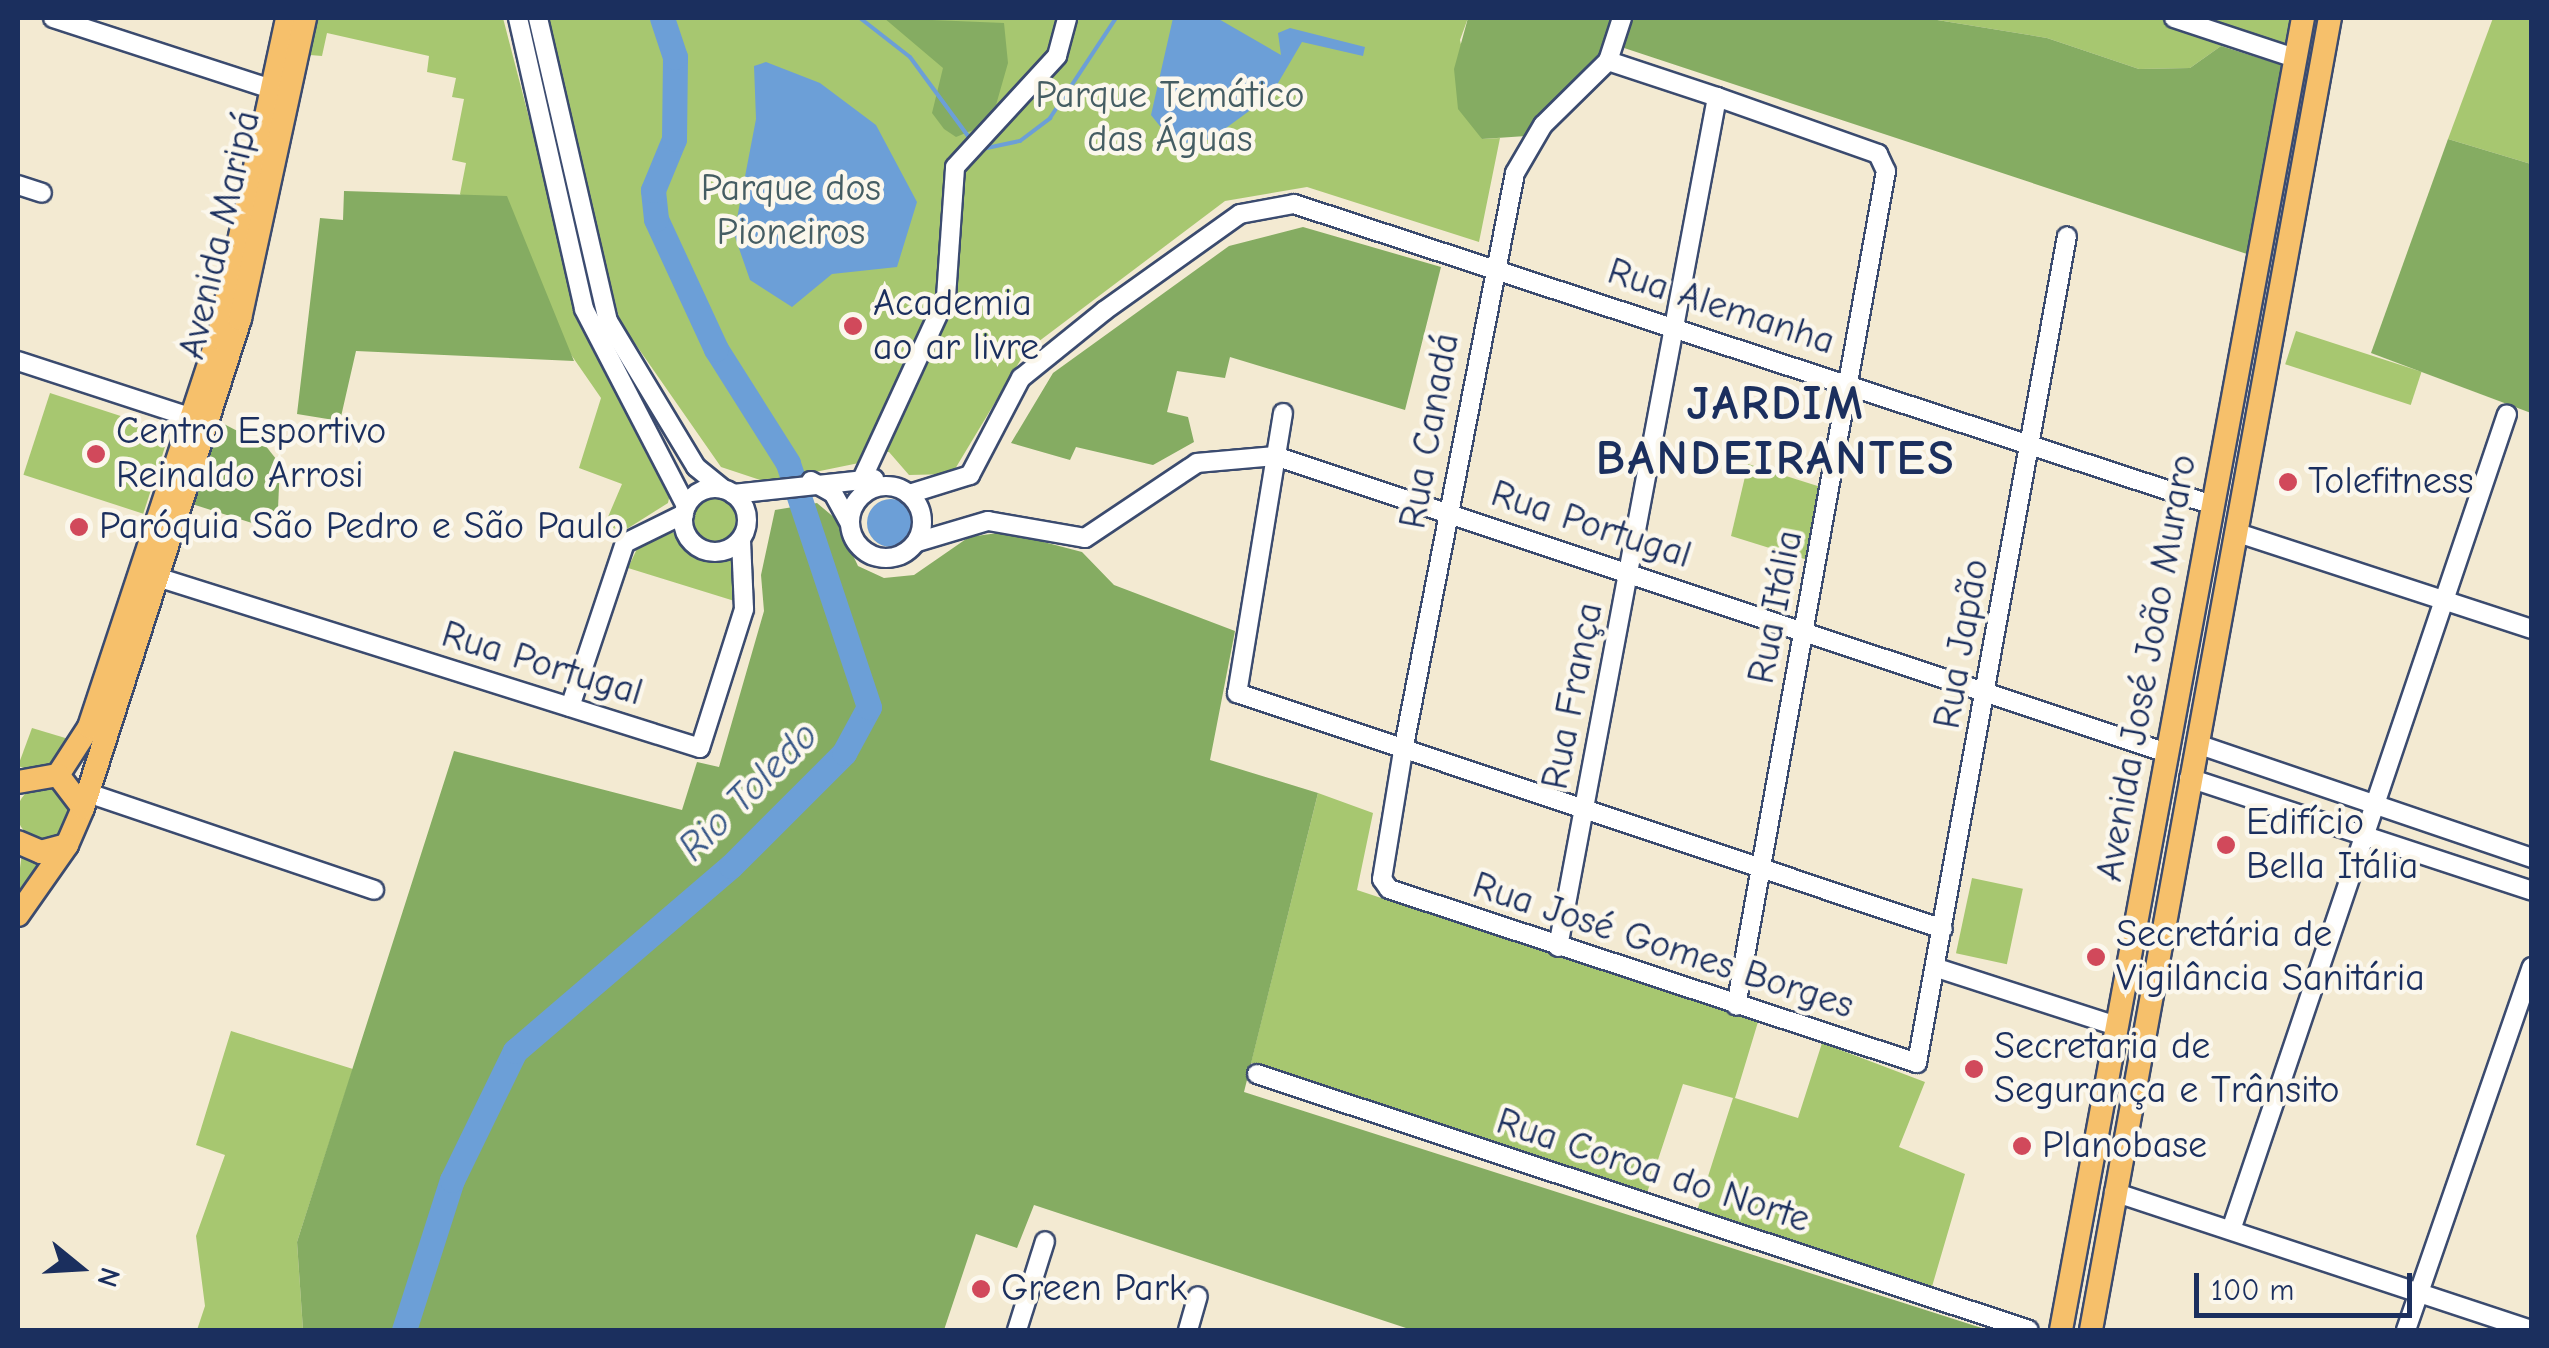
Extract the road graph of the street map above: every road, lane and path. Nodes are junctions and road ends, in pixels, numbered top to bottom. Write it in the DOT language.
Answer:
graph roads {
  1 [pos="53,18"];
  2 [pos="288,18"];
  3 [pos="305,18"];
  4 [pos="518,18"];
  5 [pos="538,18"];
  6 [pos="1067,18"];
  7 [pos="1622,18"];
  8 [pos="2174,18"];
  9 [pos="2303,18"];
  10 [pos="2330,18"];
  11 [pos="2295,58"];
  12 [pos="1608,61"];
  13 [pos="272,90"];
  14 [pos="1717,98"];
  15 [pos="18,185"];
  16 [pos="42,193"];
  17 [pos="2068,236"];
  18 [pos="1493,266"];
  19 [pos="2248,318"];
  20 [pos="1674,326"];
  21 [pos="18,361"];
  22 [pos="1853,385"];
  23 [pos="2263,390"];
  24 [pos="2229,412"];
  25 [pos="1283,413"];
  26 [pos="2507,414"];
  27 [pos="192,418"];
  28 [pos="2032,445"];
  29 [pos="1275,456"];
  30 [pos="2247,464"];
  31 [pos="809,482"];
  32 [pos="887,485"];
  33 [pos="728,491"];
  34 [pos="775,494"];
  35 [pos="2212,505"];
  36 [pos="685,510"];
  37 [pos="1448,511"];
  38 [pos="747,520"];
  39 [pos="850,523"];
  40 [pos="2235,532"];
  41 [pos="741,540"];
  42 [pos="917,542"];
  43 [pos="1630,571"];
  44 [pos="158,578"];
  45 [pos="2446,602"];
  46 [pos="2532,629"];
  47 [pos="1804,631"];
  48 [pos="1987,690"];
  49 [pos="570,707"];
  50 [pos="2197,744"];
  51 [pos="1403,751"];
  52 [pos="2167,754"];
  53 [pos="58,775"];
  54 [pos="2190,778"];
  55 [pos="20,779"];
  56 [pos="2162,780"];
  57 [pos="86,801"];
  58 [pos="2379,806"];
  59 [pos="1584,813"];
  60 [pos="2368,836"];
  61 [pos="18,842"];
  62 [pos="67,845"];
  63 [pos="2532,858"];
  64 [pos="1760,870"];
  65 [pos="2170,886"];
  66 [pos="1389,889"];
  67 [pos="374,890"];
  68 [pos="2532,891"];
  69 [pos="18,915"];
  70 [pos="1944,930"];
  71 [pos="1558,947"];
  72 [pos="1937,968"];
  73 [pos="2532,968"];
  74 [pos="1736,1006"];
  75 [pos="2117,1026"];
  76 [pos="1918,1062"];
  77 [pos="1257,1074"];
  78 [pos="2114,1192"];
  79 [pos="2230,1230"];
  80 [pos="1045,1241"];
  81 [pos="2418,1294"];
  82 [pos="1198,1296"];
  83 [pos="1017,1330"];
  84 [pos="1188,1330"];
  85 [pos="2029,1330"];
  86 [pos="2061,1330"];
  87 [pos="2091,1330"];
  88 [pos="2406,1330"];
  89 [pos="2532,1330"];
  1 -- 13 [label="street"];
  2 -- 13 [label="main road, Avenida Maripá"];
  3 -- 44 [label="main road, Avenida Maripá"];
  4 -- 36 [label="street"];
  5 -- 33 [label="street"];
  6 -- 32 [label="street"];
  7 -- 12 [label="street, Rua Canadá"];
  8 -- 11 [label="street"];
  9 -- 11 [label="main road, Avenida José João Muraro"];
  10 -- 23 [label="main road, Avenida José João Muraro"];
  11 -- 19 [label="main road, Avenida José João Muraro"];
  12 -- 14 [label="street"];
  12 -- 18 [label="street, Rua Canadá"];
  13 -- 27 [label="main road, Avenida Maripá"];
  14 -- 20 [label="street, Rua França"];
  14 -- 22 [label="street, Rua Itália"];
  15 -- 16 [label="street"];
  17 -- 28 [label="street, Rua Japão"];
  18 -- 20 [label="street, Rua Alemanha"];
  18 -- 32 [label="street, Rua Alemanha"];
  18 -- 37 [label="street, Rua Canadá"];
  19 -- 23 [label="main road"];
  19 -- 24 [label="main road, Avenida José João Muraro"];
  20 -- 22 [label="street, Rua Alemanha"];
  20 -- 43 [label="street, Rua França"];
  21 -- 27 [label="street"];
  22 -- 28 [label="street, Rua Alemanha"];
  22 -- 47 [label="street, Rua Itália"];
  23 -- 30 [label="main road, Avenida José João Muraro"];
  24 -- 30 [label="main road"];
  24 -- 35 [label="main road, Avenida José João Muraro"];
  25 -- 29 [label="street"];
  26 -- 45 [label="street"];
  27 -- 53 [label="main road, Avenida Maripá"];
  28 -- 35 [label="street, Rua Alemanha"];
  28 -- 48 [label="street, Rua Japão"];
  29 -- 37 [label="street, Rua Portugal"];
  29 -- 42 [label="street, Rua Portugal"];
  29 -- 51 [label="street"];
  30 -- 40 [label="main road, Avenida José João Muraro"];
  31 -- 32 [label="street"];
  31 -- 34 [label="street"];
  31 -- 39 [label="street"];
  32 -- 39 [label="street"];
  32 -- 42 [label="street"];
  33 -- 34 [label="street"];
  33 -- 36 [label="street"];
  33 -- 38 [label="street"];
  34 -- 38 [label="street"];
  35 -- 52 [label="main road, Avenida José João Muraro"];
  36 -- 41 [label="street"];
  36 -- 49 [label="street"];
  37 -- 43 [label="street, Rua Portugal"];
  37 -- 51 [label="street, Rua Canadá"];
  38 -- 41 [label="street"];
  39 -- 42 [label="street"];
  40 -- 45 [label="street"];
  40 -- 50 [label="main road, Avenida José João Muraro"];
  41 -- 49 [label="street, Rua Portugal"];
  43 -- 47 [label="street, Rua Portugal"];
  43 -- 59 [label="street, Rua França"];
  44 -- 49 [label="street, Rua Portugal"];
  44 -- 57 [label="main road, Avenida Maripá"];
  45 -- 46 [label="street"];
  45 -- 58 [label="street"];
  47 -- 48 [label="street, Rua Portugal"];
  47 -- 64 [label="street, Rua Itália"];
  48 -- 52 [label="street, Rua Portugal"];
  48 -- 70 [label="street, Rua Japão"];
  50 -- 54 [label="main road, Avenida José João Muraro"];
  50 -- 58 [label="street"];
  51 -- 59 [label="street"];
  51 -- 66 [label="street, Rua Canadá"];
  52 -- 56 [label="main road, Avenida José João Muraro"];
  53 -- 55 [label="main road"];
  53 -- 57 [label="main road"];
  54 -- 60 [label="street"];
  54 -- 65 [label="main road, Avenida José João Muraro"];
  56 -- 65 [label="main road"];
  56 -- 75 [label="main road, Avenida José João Muraro"];
  57 -- 62 [label="main road, Avenida Maripá"];
  57 -- 67 [label="street"];
  58 -- 60 [label="street"];
  58 -- 63 [label="street"];
  59 -- 64 [label="street"];
  59 -- 71 [label="street, Rua França"];
  60 -- 68 [label="street"];
  60 -- 79 [label="street"];
  61 -- 62 [label="main road"];
  62 -- 69 [label="main road"];
  64 -- 70 [label="street"];
  64 -- 74 [label="street, Rua Itália"];
  65 -- 78 [label="main road, Avenida José João Muraro"];
  66 -- 71 [label="street, Rua José Gomes Borges"];
  70 -- 72 [label="street, Rua Japão"];
  71 -- 74 [label="street, Rua José Gomes Borges"];
  72 -- 75 [label="street"];
  72 -- 76 [label="street, Rua Japão"];
  73 -- 81 [label="street"];
  74 -- 76 [label="street, Rua José Gomes Borges"];
  75 -- 86 [label="main road, Avenida José João Muraro"];
  77 -- 85 [label="street, Rua Coroa do Norte"];
  78 -- 79 [label="street"];
  78 -- 87 [label="main road, Avenida José João Muraro"];
  79 -- 81 [label="street"];
  80 -- 83 [label="street"];
  81 -- 88 [label="street"];
  81 -- 89 [label="street"];
  82 -- 84 [label="street"];
}
